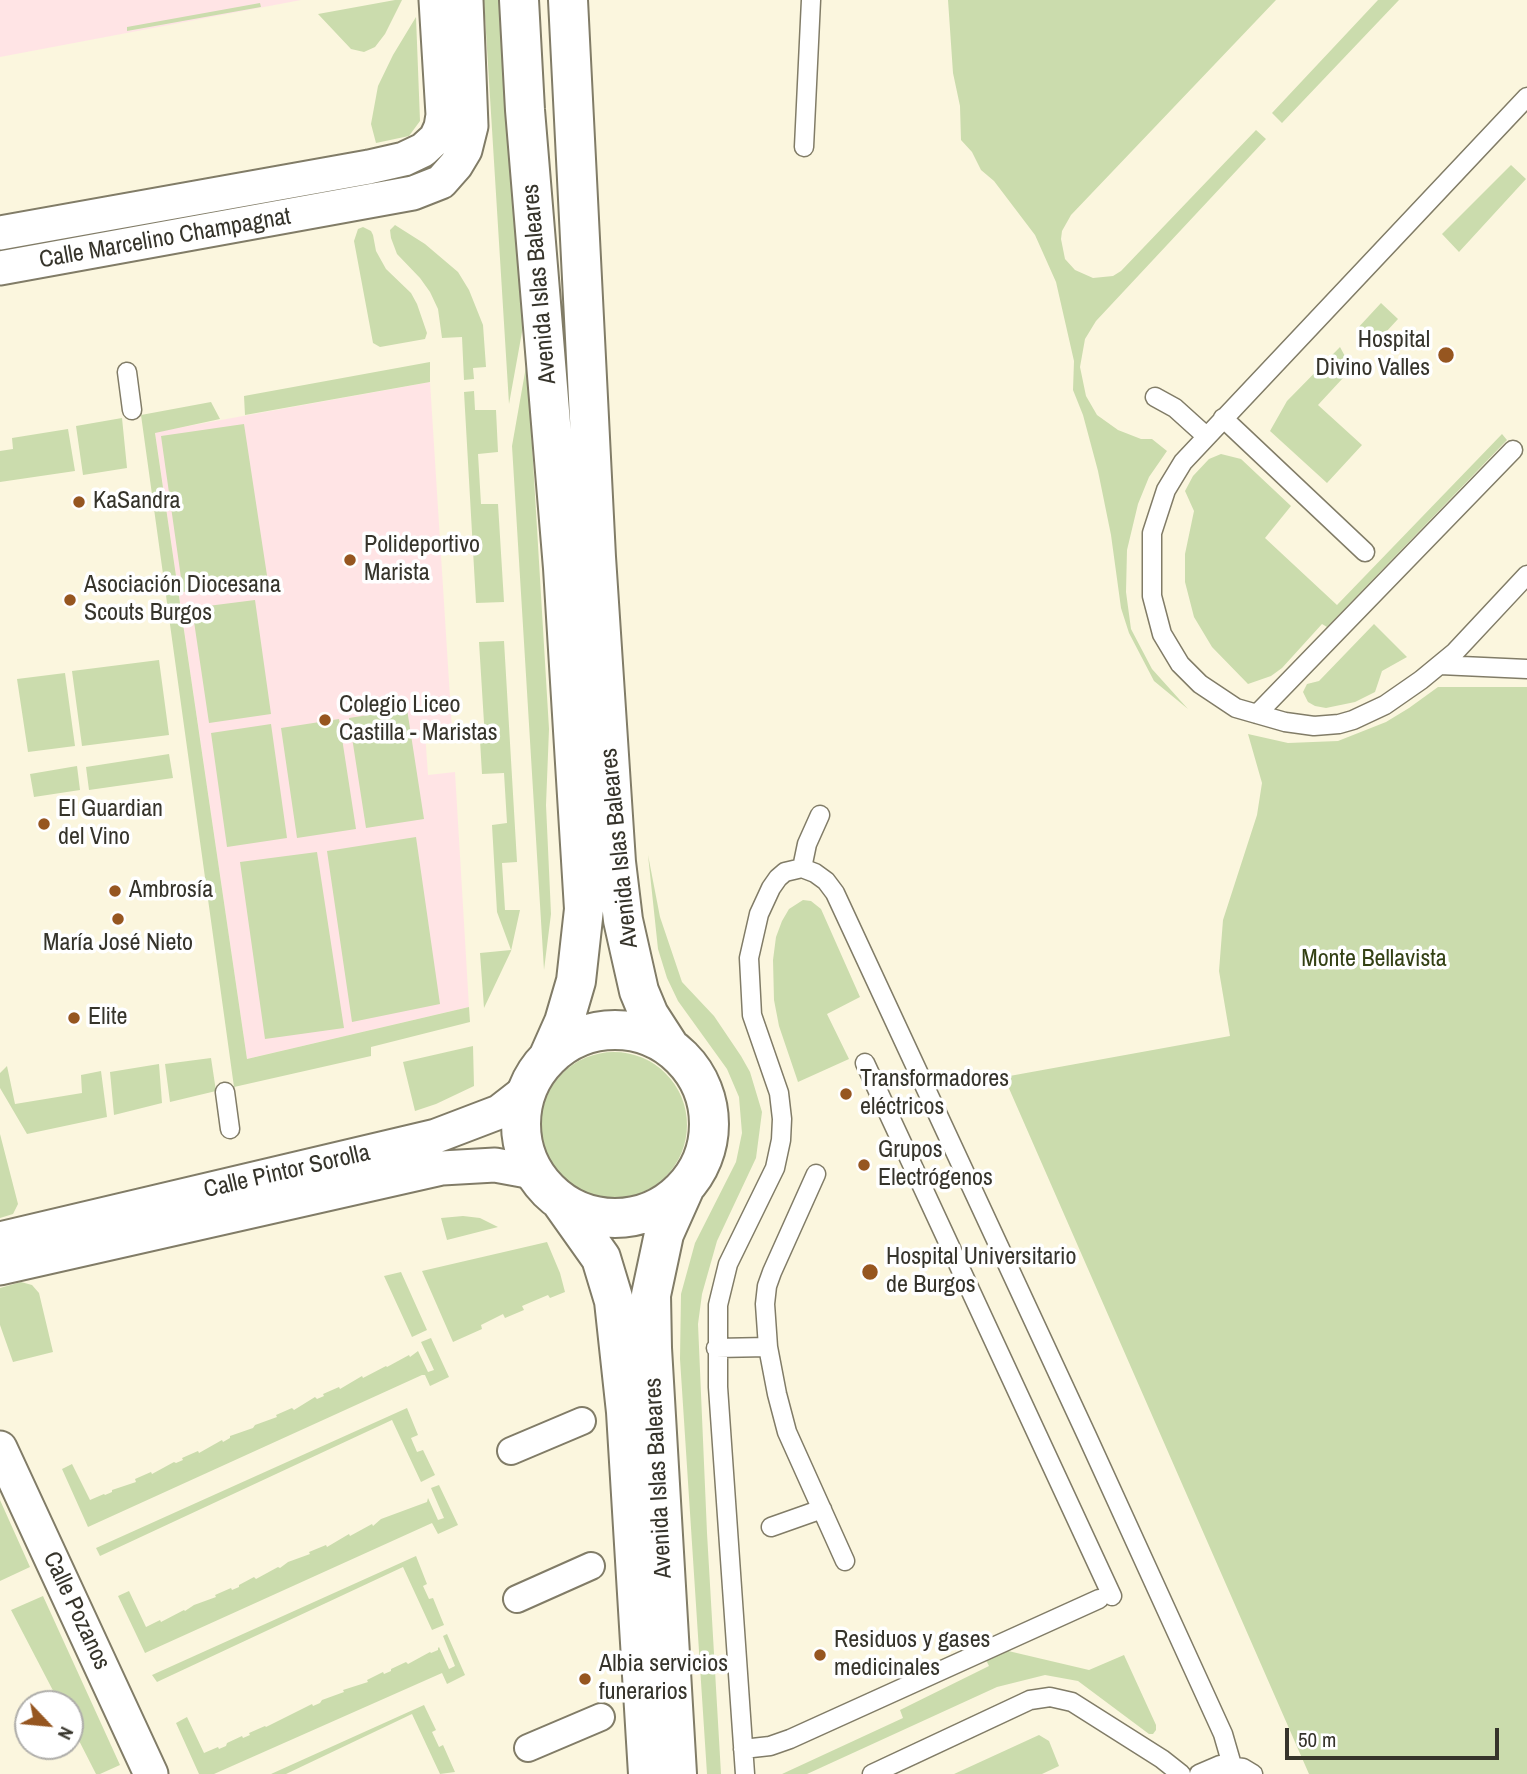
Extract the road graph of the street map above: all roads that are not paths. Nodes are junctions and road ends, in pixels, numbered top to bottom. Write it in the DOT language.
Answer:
graph roads {
  1 [pos="436,0"];
  2 [pos="466,0"];
  3 [pos="519,0"];
  4 [pos="541,0"];
  5 [pos="568,0"];
  6 [pos="811,0"];
  7 [pos="1527,97"];
  8 [pos="804,147"];
  9 [pos="326,175"];
  10 [pos="331,209"];
  11 [pos="0,233"];
  12 [pos="0,268"];
  13 [pos="127,372"];
  14 [pos="1155,397"];
  15 [pos="132,410"];
  16 [pos="1223,418"];
  17 [pos="1206,436"];
  18 [pos="1513,450"];
  19 [pos="1365,552"];
  20 [pos="580,562"];
  21 [pos="1527,575"];
  22 [pos="1440,665"];
  23 [pos="1527,669"];
  24 [pos="1257,714"];
  25 [pos="820,815"];
  26 [pos="802,868"];
  27 [pos="668,1046"];
  28 [pos="548,1058"];
  29 [pos="865,1063"];
  30 [pos="526,1091"];
  31 [pos="225,1092"];
  32 [pos="230,1129"];
  33 [pos="533,1172"];
  34 [pos="816,1174"];
  35 [pos="685,1187"];
  36 [pos="562,1203"];
  37 [pos="0,1239"];
  38 [pos="41,1244"];
  39 [pos="0,1268"];
  40 [pos="716,1348"];
  41 [pos="768,1348"];
  42 [pos="582,1421"];
  43 [pos="0,1448"];
  44 [pos="511,1451"];
  45 [pos="821,1509"];
  46 [pos="771,1527"];
  47 [pos="845,1561"];
  48 [pos="591,1566"];
  49 [pos="517,1599"];
  50 [pos="601,1717"];
  51 [pos="528,1748"];
  52 [pos="743,1749"];
  53 [pos="1232,1765"];
  54 [pos="151,1774"];
  55 [pos="648,1774"];
  56 [pos="677,1774"];
  57 [pos="745,1774"];
  58 [pos="872,1774"];
  59 [pos="1181,1774"];
  60 [pos="1199,1774"];
  61 [pos="1253,1774"];
  1 -- 9 [label="street, Calle Marcelino Champagnat"];
  2 -- 10 [label="street, Calle Marcelino Champagnat"];
  3 -- 20 [label="main road, Avenida Islas Baleares"];
  4 -- 20 [label="main road, Avenida Islas Baleares"];
  5 -- 20 [label="main road, Avenida Islas Baleares"];
  6 -- 8 [label="lane"];
  7 -- 16 [label="lane"];
  9 -- 10 [label="street"];
  9 -- 11 [label="street, Calle Marcelino Champagnat"];
  10 -- 12 [label="street, Calle Marcelino Champagnat"];
  13 -- 15 [label="lane"];
  14 -- 17 [label="lane"];
  16 -- 17 [label="lane"];
  16 -- 19 [label="lane"];
  17 -- 24 [label="lane"];
  18 -- 24 [label="lane"];
  20 -- 27 [label="main road, Avenida Islas Baleares"];
  20 -- 28 [label="main road, Avenida Islas Baleares"];
  21 -- 22 [label="lane"];
  22 -- 23 [label="lane"];
  22 -- 24 [label="lane"];
  25 -- 26 [label="lane"];
  26 -- 40 [label="lane"];
  26 -- 53 [label="lane"];
  27 -- 28 [label="main road"];
  27 -- 35 [label="main road"];
  28 -- 30 [label="main road"];
  29 -- 52 [label="lane"];
  30 -- 33 [label="main road"];
  30 -- 38 [label="street, Calle Pintor Sorolla"];
  31 -- 32 [label="lane"];
  33 -- 36 [label="main road"];
  33 -- 38 [label="street, Calle Pintor Sorolla"];
  34 -- 41 [label="lane"];
  35 -- 36 [label="main road"];
  35 -- 56 [label="main road, Avenida Islas Baleares"];
  36 -- 55 [label="main road, Avenida Islas Baleares"];
  37 -- 38 [label="street, Calle Pintor Sorolla"];
  38 -- 39 [label="street, Calle Pintor Sorolla"];
  40 -- 41 [label="lane"];
  40 -- 52 [label="lane"];
  41 -- 45 [label="lane"];
  42 -- 44 [label="street"];
  43 -- 54 [label="street, Calle Pozanos"];
  45 -- 46 [label="lane"];
  45 -- 47 [label="lane"];
  48 -- 49 [label="street"];
  50 -- 51 [label="street"];
  52 -- 57 [label="lane"];
  53 -- 60 [label="lane"];
  53 -- 61 [label="lane"];
  58 -- 59 [label="lane"];
}
